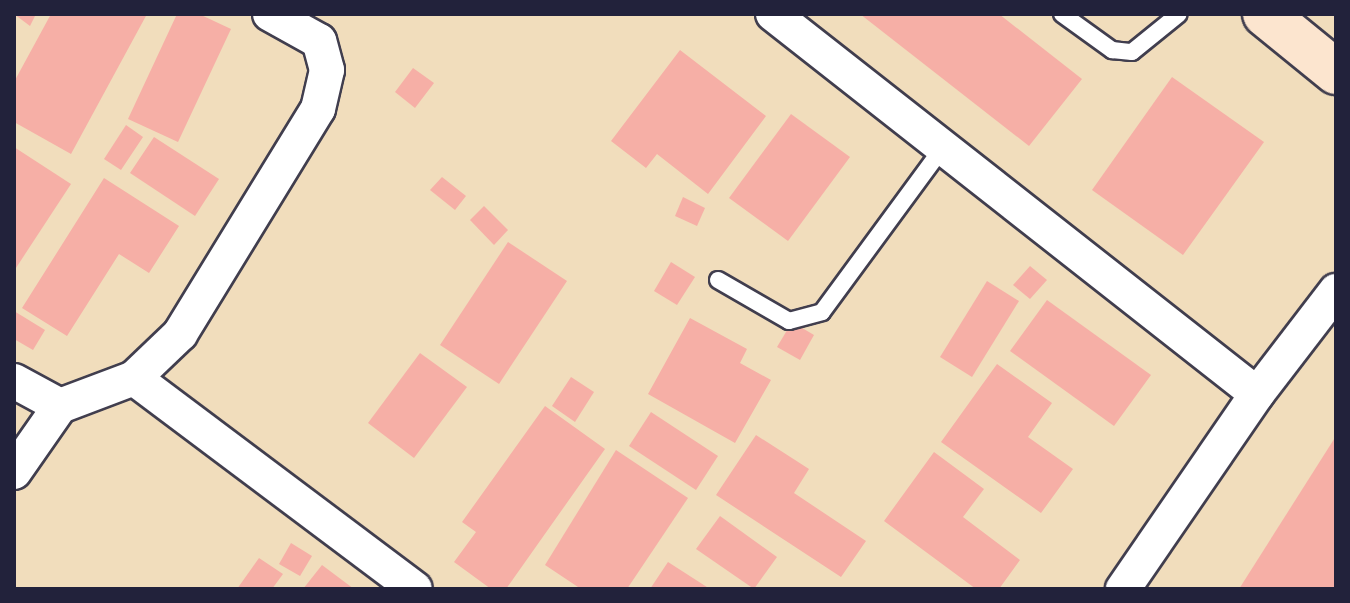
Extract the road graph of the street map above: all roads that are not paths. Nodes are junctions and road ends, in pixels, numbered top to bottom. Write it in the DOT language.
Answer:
graph roads {
  1 [pos="270,14"];
  2 [pos="773,14"];
  3 [pos="1062,14"];
  4 [pos="1179,14"];
  5 [pos="1265,14"];
  6 [pos="1336,72"];
  7 [pos="944,146"];
  8 [pos="718,280"];
  9 [pos="1336,291"];
  10 [pos="134,378"];
  11 [pos="14,381"];
  12 [pos="1257,394"];
  13 [pos="60,406"];
  14 [pos="14,472"];
  15 [pos="415,589"];
  16 [pos="1123,589"];
  1 -- 10 [label="street"];
  2 -- 7 [label="street"];
  3 -- 4 [label="lane"];
  5 -- 6 [label="main road"];
  7 -- 8 [label="lane"];
  7 -- 12 [label="street"];
  9 -- 12 [label="street"];
  10 -- 13 [label="street"];
  10 -- 15 [label="street"];
  11 -- 13 [label="street"];
  12 -- 16 [label="street"];
  13 -- 14 [label="street"];
}
